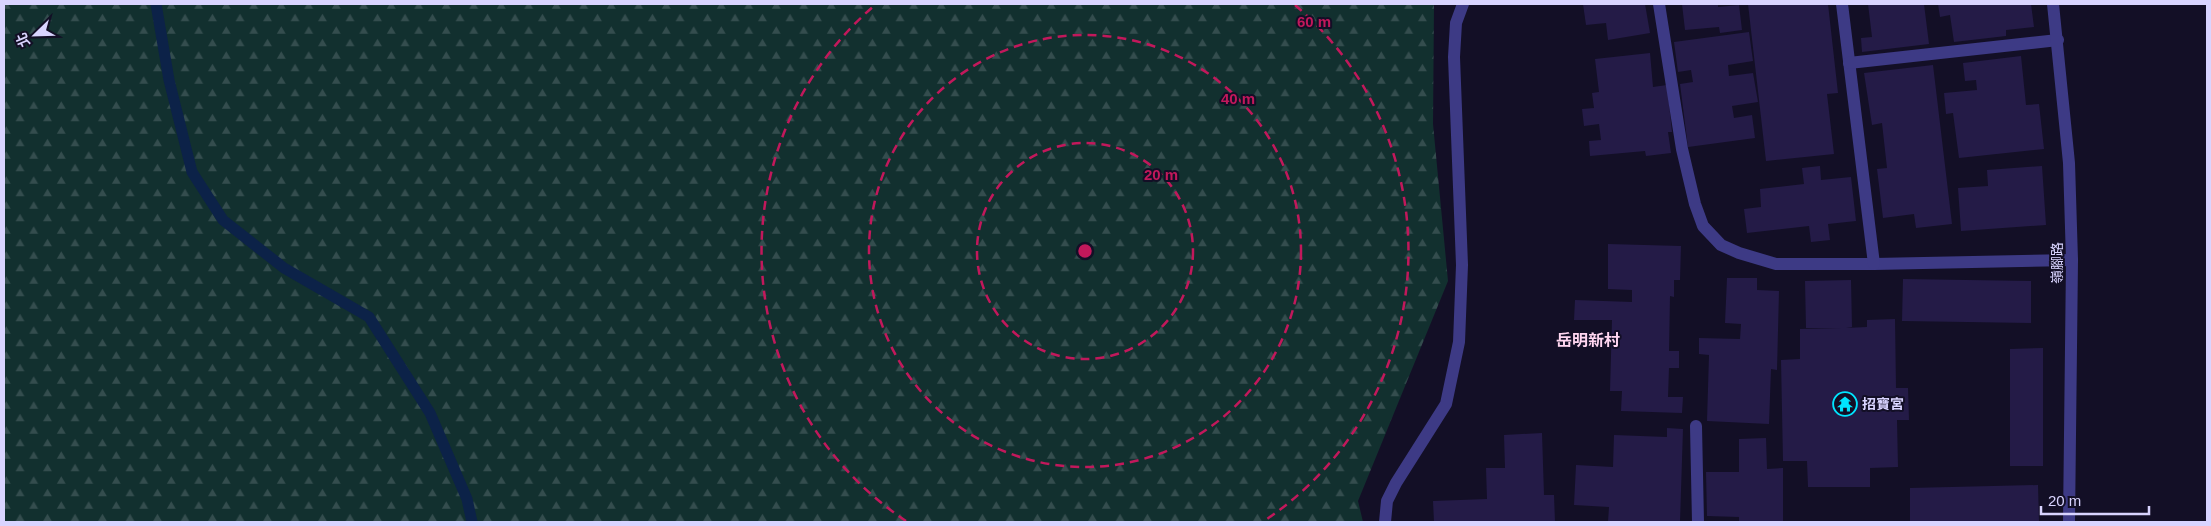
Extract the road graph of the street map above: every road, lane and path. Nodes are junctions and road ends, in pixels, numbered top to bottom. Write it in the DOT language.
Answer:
graph roads {
  1 [pos="1463,4"];
  2 [pos="1659,4"];
  3 [pos="1842,4"];
  4 [pos="2053,4"];
  5 [pos="2058,40"];
  6 [pos="1849,63"];
  7 [pos="2072,260"];
  8 [pos="1874,264"];
  9 [pos="1696,426"];
  10 [pos="1386,522"];
  11 [pos="1698,522"];
  12 [pos="2069,522"];
  1 -- 10 [label="street"];
  2 -- 8 [label="street"];
  3 -- 6 [label="street"];
  4 -- 5 [label="street, 嶺腳路"];
  5 -- 6 [label="street"];
  5 -- 7 [label="street, 嶺腳路"];
  6 -- 8 [label="street"];
  7 -- 8 [label="street"];
  7 -- 12 [label="street, 嶺腳路"];
  9 -- 11 [label="street"];
}
